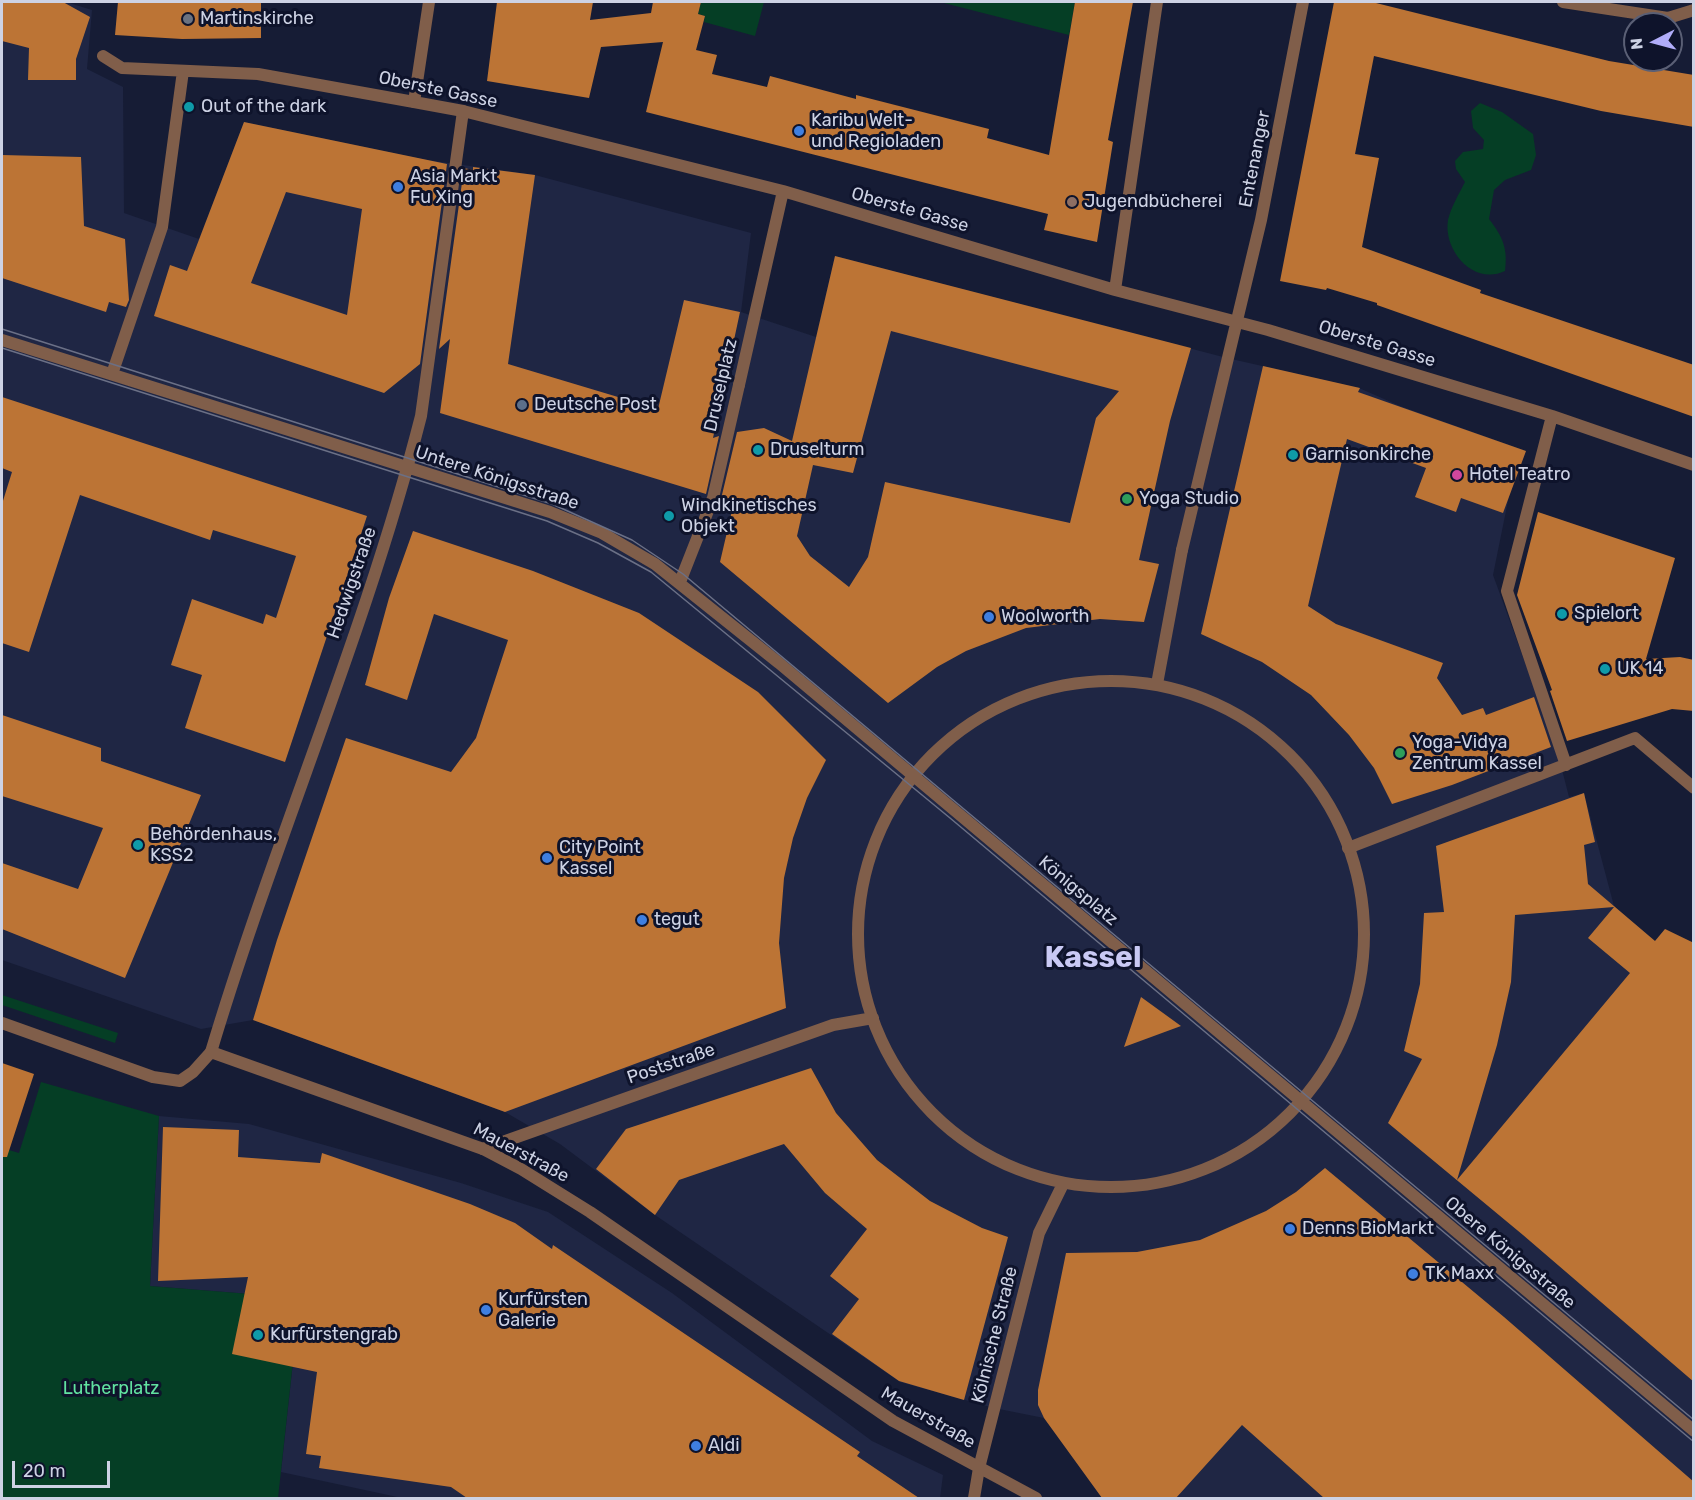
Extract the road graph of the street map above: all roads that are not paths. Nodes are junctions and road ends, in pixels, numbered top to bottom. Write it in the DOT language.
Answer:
graph roads {
  1 [pos="429,2"];
  2 [pos="1157,2"];
  3 [pos="1303,2"];
  4 [pos="1563,2"];
  5 [pos="1694,10"];
  6 [pos="103,56"];
  7 [pos="183,71"];
  8 [pos="414,102"];
  9 [pos="463,111"];
  10 [pos="783,191"];
  11 [pos="1115,290"];
  12 [pos="1235,322"];
  13 [pos="2,340"];
  14 [pos="112,374"];
  15 [pos="1552,416"];
  16 [pos="1694,465"];
  17 [pos="407,467"];
  18 [pos="680,582"];
  19 [pos="1157,684"];
  20 [pos="1566,765"];
  21 [pos="913,777"];
  22 [pos="1694,788"];
  23 [pos="1348,848"];
  24 [pos="873,1018"];
  25 [pos="2,1023"];
  26 [pos="211,1052"];
  27 [pos="1304,1102"];
  28 [pos="483,1149"];
  29 [pos="1063,1184"];
  30 [pos="1694,1431"];
  31 [pos="979,1468"];
  32 [pos="974,1498"];
  33 [pos="1036,1498"];
  1 -- 8 [label="street"];
  2 -- 11 [label="street"];
  3 -- 12 [label="street, Entenanger"];
  4 -- 5 [label="street"];
  6 -- 7 [label="street, Oberste Gasse"];
  7 -- 8 [label="street, Oberste Gasse"];
  7 -- 14 [label="street"];
  8 -- 9 [label="street, Oberste Gasse"];
  9 -- 10 [label="street, Oberste Gasse"];
  9 -- 17 [label="street, Hedwigstraße"];
  10 -- 11 [label="street, Oberste Gasse"];
  10 -- 18 [label="street, Druselplatz"];
  11 -- 12 [label="street, Oberste Gasse"];
  12 -- 15 [label="street, Oberste Gasse"];
  12 -- 19 [label="street, Entenanger"];
  13 -- 14 [label="street, Untere Königsstraße"];
  14 -- 17 [label="street, Untere Königsstraße"];
  15 -- 16 [label="street, Oberste Gasse"];
  15 -- 20 [label="street"];
  17 -- 18 [label="street, Untere Königsstraße"];
  17 -- 26 [label="street, Hedwigstraße"];
  18 -- 21 [label="street, Untere Königsstraße"];
  19 -- 21 [label="street"];
  19 -- 23 [label="street"];
  20 -- 22 [label="street"];
  20 -- 23 [label="street"];
  21 -- 24 [label="street"];
  21 -- 27 [label="street, Königsplatz"];
  23 -- 27 [label="street"];
  24 -- 28 [label="street, Poststraße"];
  24 -- 29 [label="street"];
  25 -- 26 [label="street"];
  26 -- 28 [label="street, Mauerstraße"];
  27 -- 29 [label="street"];
  27 -- 30 [label="street, Obere Königsstraße"];
  28 -- 31 [label="street, Mauerstraße"];
  29 -- 31 [label="street, Kölnische Straße"];
  31 -- 32 [label="street, Kölnische Straße"];
  31 -- 33 [label="street, Mauerstraße"];
}
